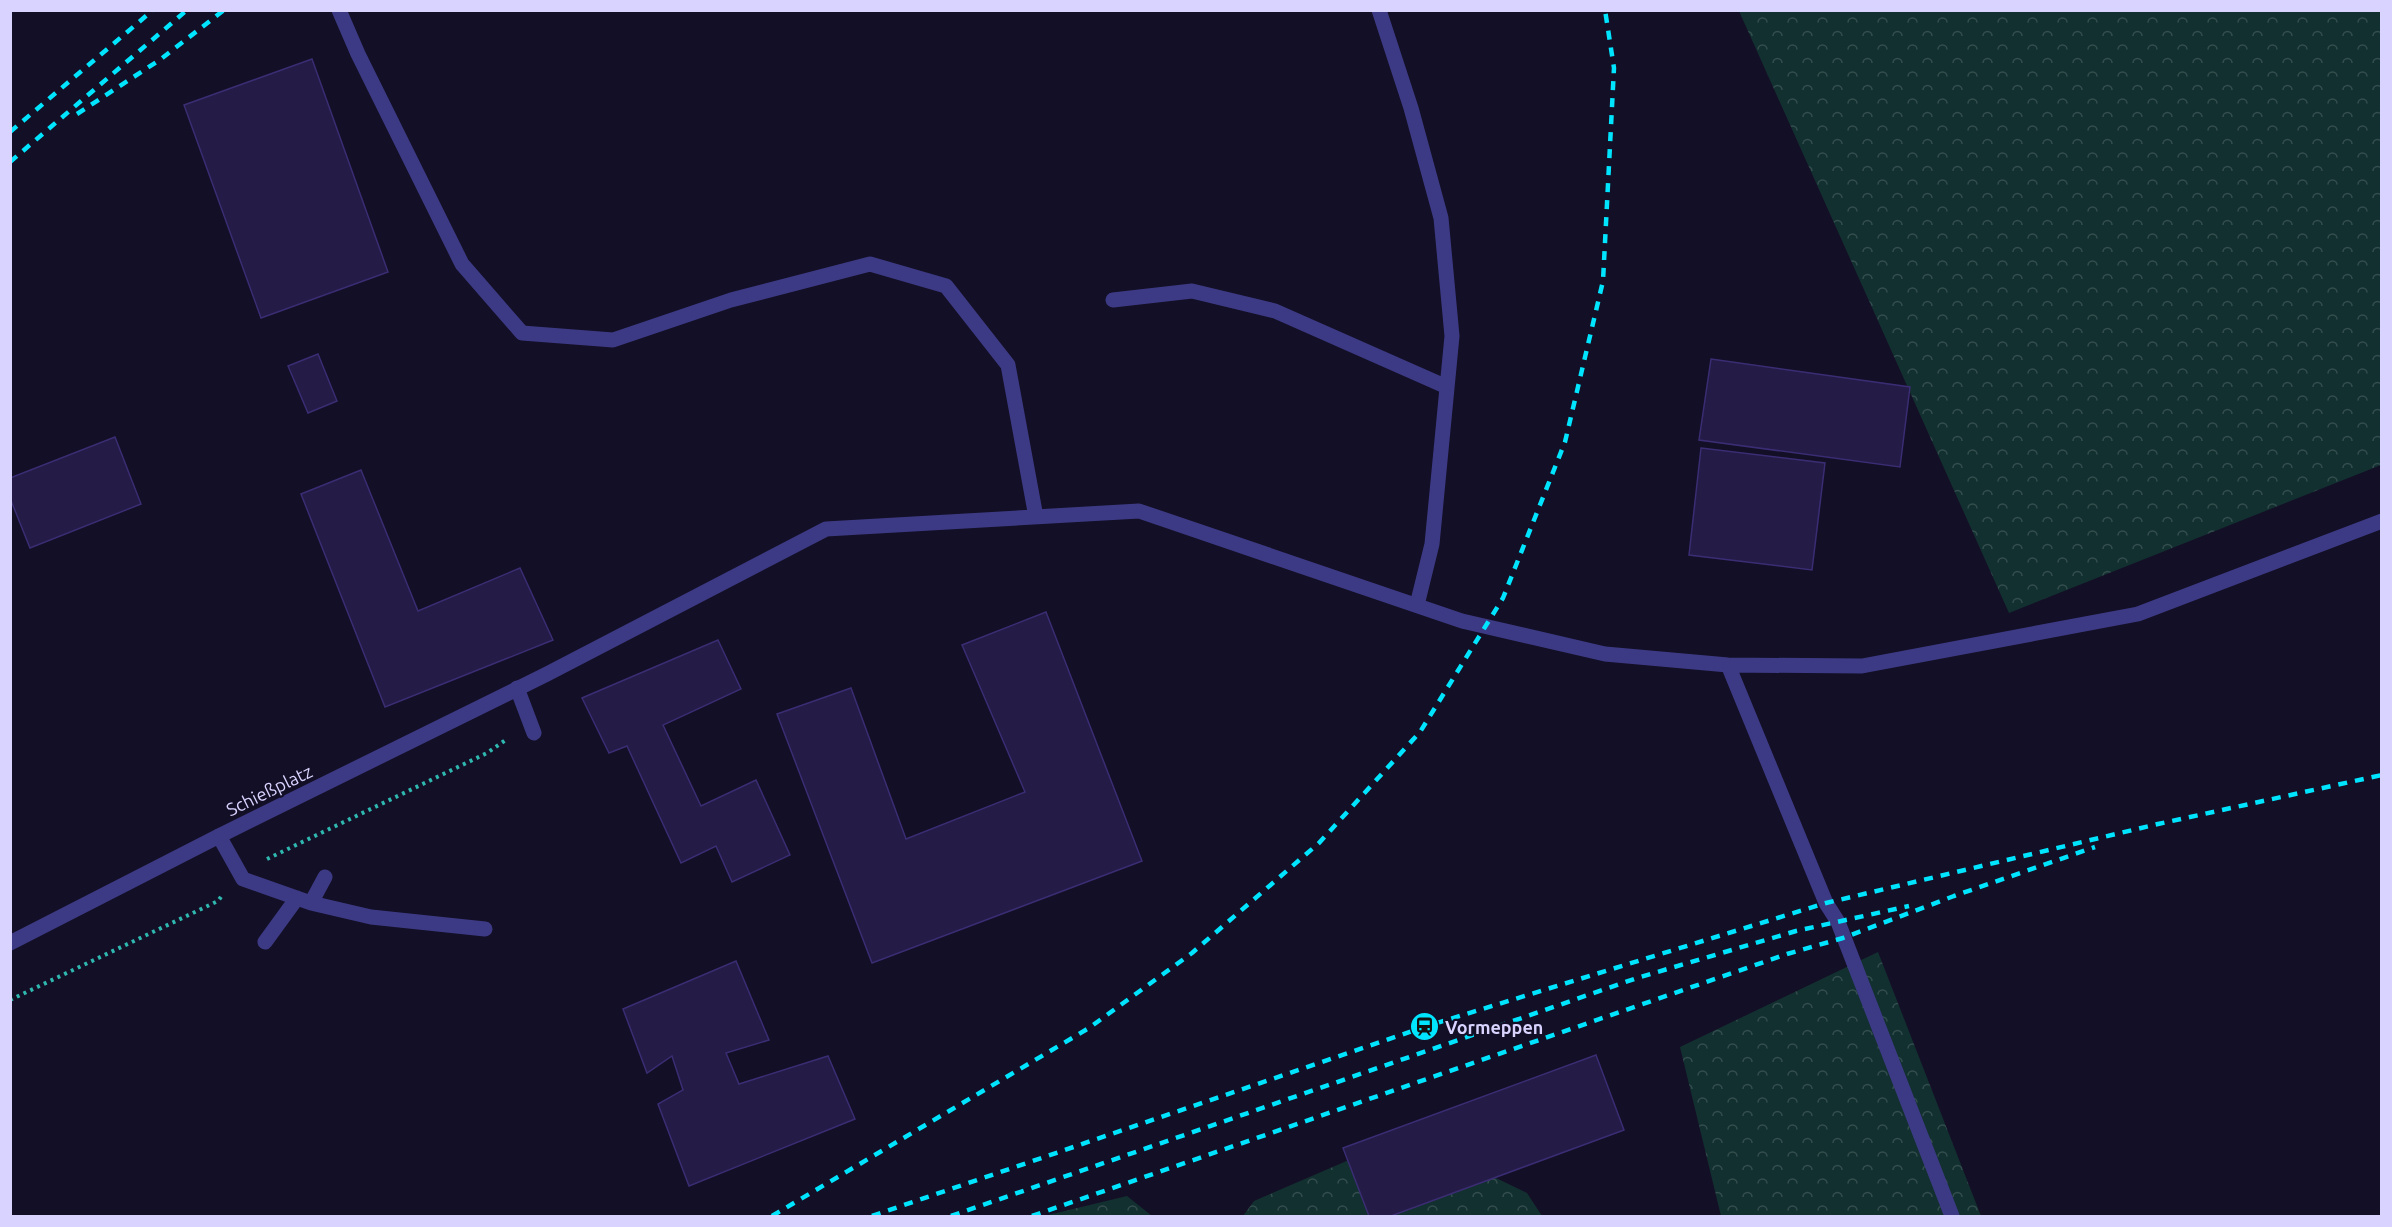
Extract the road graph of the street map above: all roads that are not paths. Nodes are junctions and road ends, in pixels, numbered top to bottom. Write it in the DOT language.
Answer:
graph roads {
  1 [pos="339,10"];
  2 [pos="1379,10"];
  3 [pos="1113,300"];
  4 [pos="1447,387"];
  5 [pos="1036,517"];
  6 [pos="2382,521"];
  7 [pos="1417,605"];
  8 [pos="1728,665"];
  9 [pos="517,688"];
  10 [pos="534,733"];
  11 [pos="219,836"];
  12 [pos="325,877"];
  13 [pos="304,901"];
  14 [pos="485,929"];
  15 [pos="265,942"];
  16 [pos="10,944"];
  17 [pos="1952,1216"];
  1 -- 5 [label="street"];
  2 -- 4 [label="street"];
  3 -- 4 [label="street"];
  4 -- 7 [label="street"];
  5 -- 7 [label="street, Schießplatz"];
  5 -- 9 [label="street, Schießplatz"];
  6 -- 8 [label="street, Schießplatz"];
  7 -- 8 [label="street, Schießplatz"];
  8 -- 17 [label="street"];
  9 -- 10 [label="street"];
  9 -- 11 [label="street, Schießplatz"];
  11 -- 13 [label="street"];
  11 -- 16 [label="street, Schießplatz"];
  12 -- 13 [label="street"];
  13 -- 14 [label="street"];
  13 -- 15 [label="street"];
}
